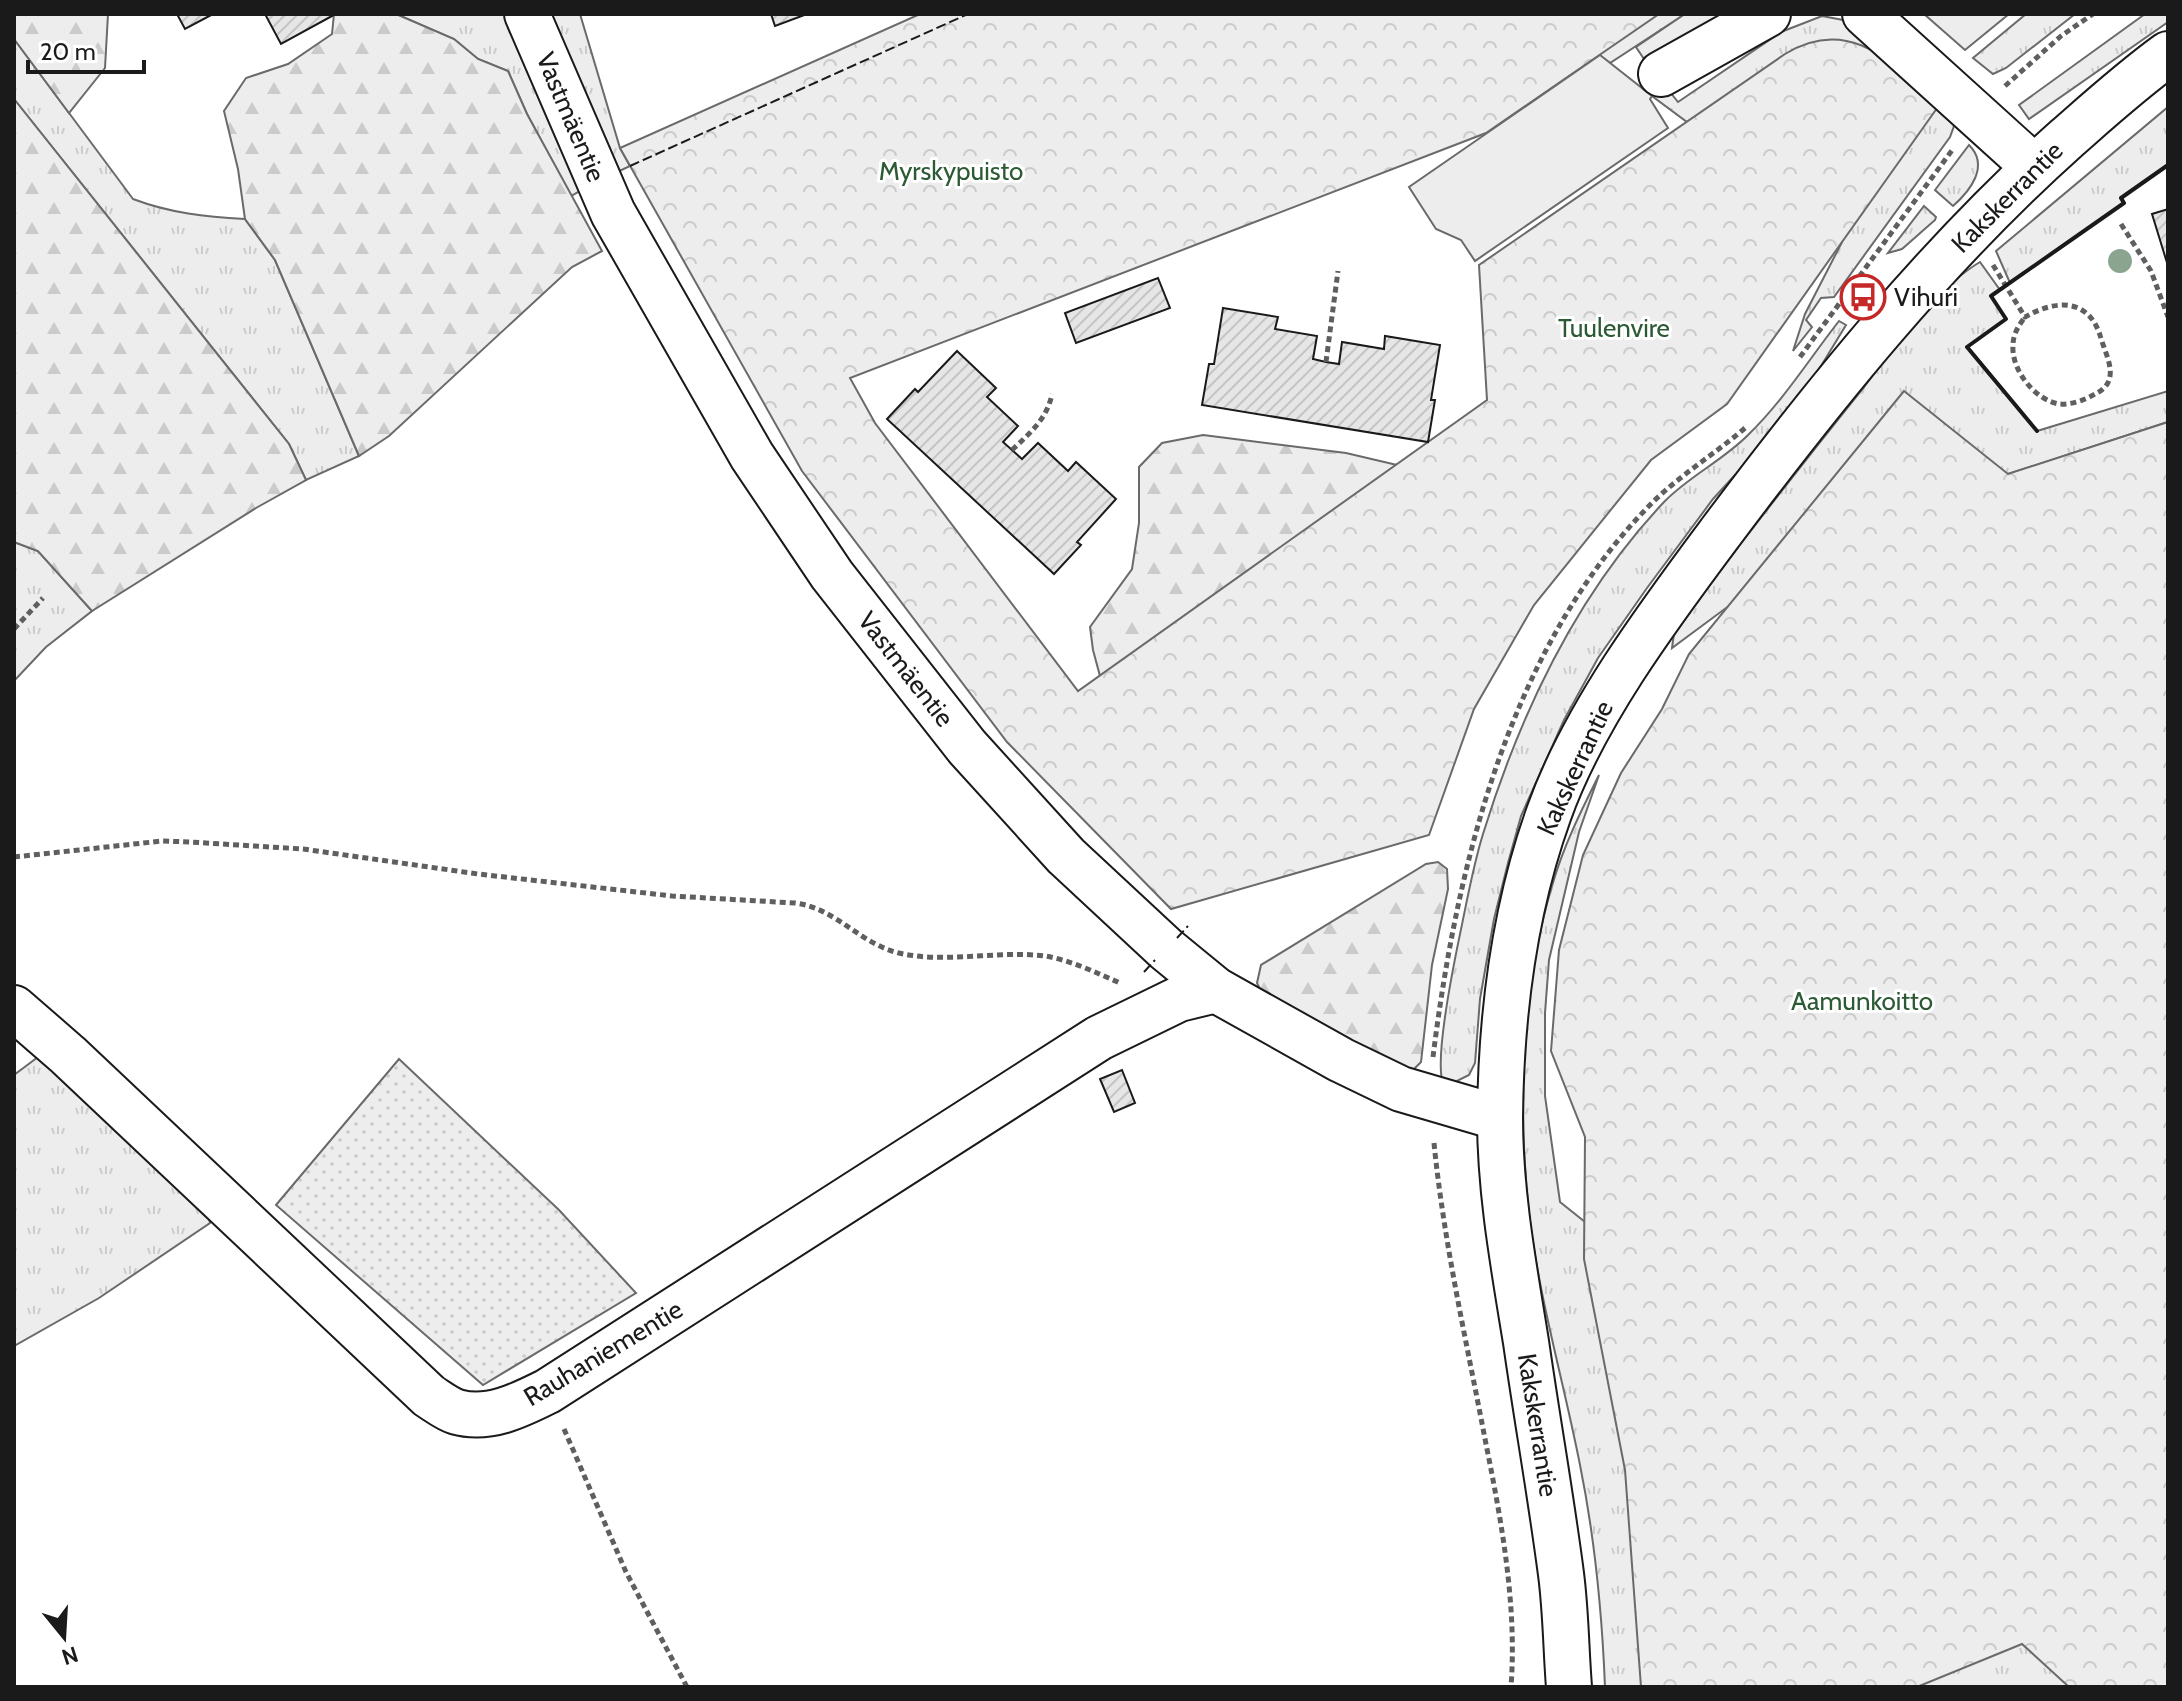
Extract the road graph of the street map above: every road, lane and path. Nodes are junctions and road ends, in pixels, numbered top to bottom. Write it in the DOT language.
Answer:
graph roads {
  1 [pos="527,14"];
  2 [pos="1768,14"];
  3 [pos="1865,14"];
  4 [pos="2093,14"];
  5 [pos="2168,54"];
  6 [pos="1661,74"];
  7 [pos="2000,92"];
  8 [pos="2034,167"];
  9 [pos="2121,224"];
  10 [pos="1986,254"];
  11 [pos="1338,271"];
  12 [pos="2025,317"];
  13 [pos="2168,317"];
  14 [pos="1326,362"];
  15 [pos="1052,394"];
  16 [pos="1012,450"];
  17 [pos="43,598"];
  18 [pos="14,629"];
  19 [pos="14,857"];
  20 [pos="1197,995"];
  21 [pos="14,1008"];
  22 [pos="1500,1118"];
  23 [pos="1433,1132"];
  24 [pos="548,1391"];
  25 [pos="687,1687"];
  26 [pos="1511,1687"];
  27 [pos="1569,1687"];
  1 -- 20 [label="street, Vastmäentie"];
  2 -- 6 [label="street"];
  3 -- 8 [label="street"];
  4 -- 7 [label="path"];
  5 -- 8 [label="street, Kakskerrantie"];
  8 -- 22 [label="street, Kakskerrantie"];
  9 -- 13 [label="path"];
  10 -- 12 [label="path"];
  11 -- 14 [label="path"];
  12 -- 12 [label="path"];
  15 -- 16 [label="path"];
  17 -- 18 [label="path"];
  19 -- 20 [label="path"];
  20 -- 22 [label="street, Vastmäentie"];
  20 -- 24 [label="street, Rauhaniementie"];
  21 -- 24 [label="street, Rauhaniementie"];
  22 -- 27 [label="street, Kakskerrantie"];
  23 -- 26 [label="path"];
  24 -- 25 [label="path"];
}
